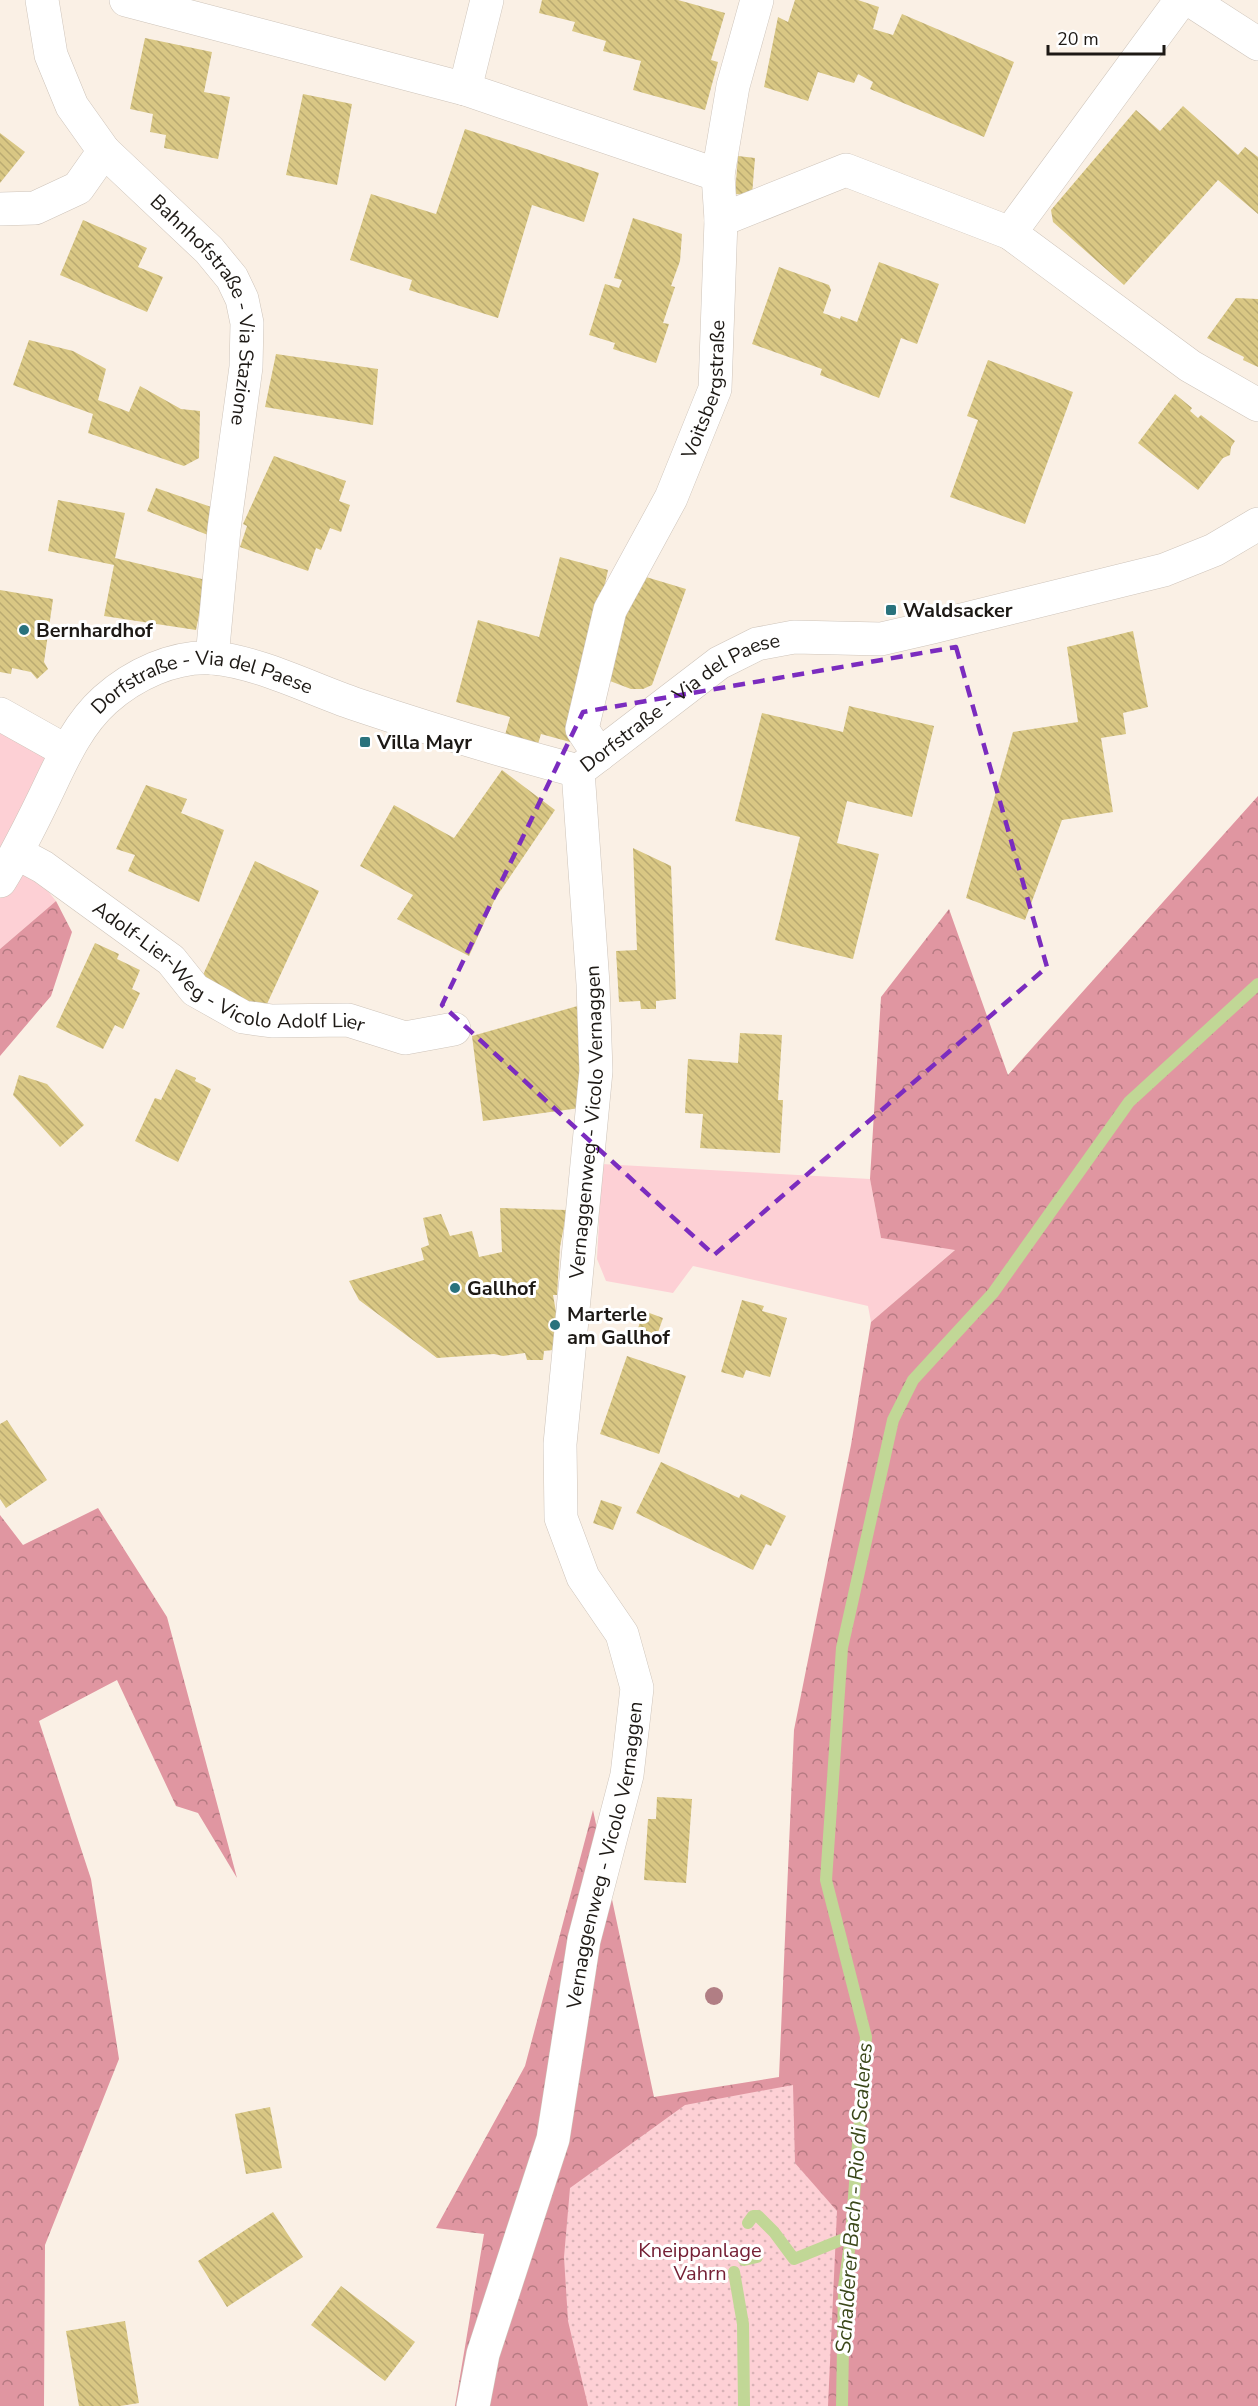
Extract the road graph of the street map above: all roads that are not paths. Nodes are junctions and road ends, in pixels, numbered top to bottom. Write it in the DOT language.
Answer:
graph roads {
  1 [pos="42,0"];
  2 [pos="126,0"];
  3 [pos="487,0"];
  4 [pos="757,0"];
  5 [pos="1181,0"];
  6 [pos="1190,0"];
  7 [pos="1258,44"];
  8 [pos="465,89"];
  9 [pos="104,151"];
  10 [pos="718,175"];
  11 [pos="0,209"];
  12 [pos="721,220"];
  13 [pos="1010,233"];
  14 [pos="1258,405"];
  15 [pos="1258,524"];
  16 [pos="212,658"];
  17 [pos="0,714"];
  18 [pos="66,751"];
  19 [pos="588,763"];
  20 [pos="17,853"];
  21 [pos="0,880"];
  22 [pos="454,1029"];
  23 [pos="473,2406"];
  1 -- 9 [label="street, Bahnhofstraße - Via Stazione"];
  2 -- 8 [label="street"];
  3 -- 8 [label="street"];
  4 -- 10 [label="street, Voitsbergstraße"];
  5 -- 13 [label="street"];
  6 -- 7 [label="street"];
  8 -- 10 [label="street"];
  9 -- 11 [label="street"];
  9 -- 16 [label="street, Bahnhofstraße - Via Stazione"];
  10 -- 12 [label="street, Voitsbergstraße"];
  12 -- 13 [label="street"];
  12 -- 19 [label="street, Voitsbergstraße"];
  13 -- 14 [label="street"];
  15 -- 19 [label="street, Dorfstraße - Via del Paese"];
  16 -- 18 [label="street, Dorfstraße - Via del Paese"];
  16 -- 19 [label="street, Dorfstraße - Via del Paese"];
  17 -- 18 [label="street"];
  18 -- 20 [label="street, Dorfstraße - Via del Paese"];
  19 -- 23 [label="street, Vernaggenweg - Vicolo Vernaggen"];
  20 -- 21 [label="street, Dorfstraße - Via del Paese"];
  20 -- 22 [label="street, Adolf-Lier-Weg - Vicolo Adolf Lier"];
}
